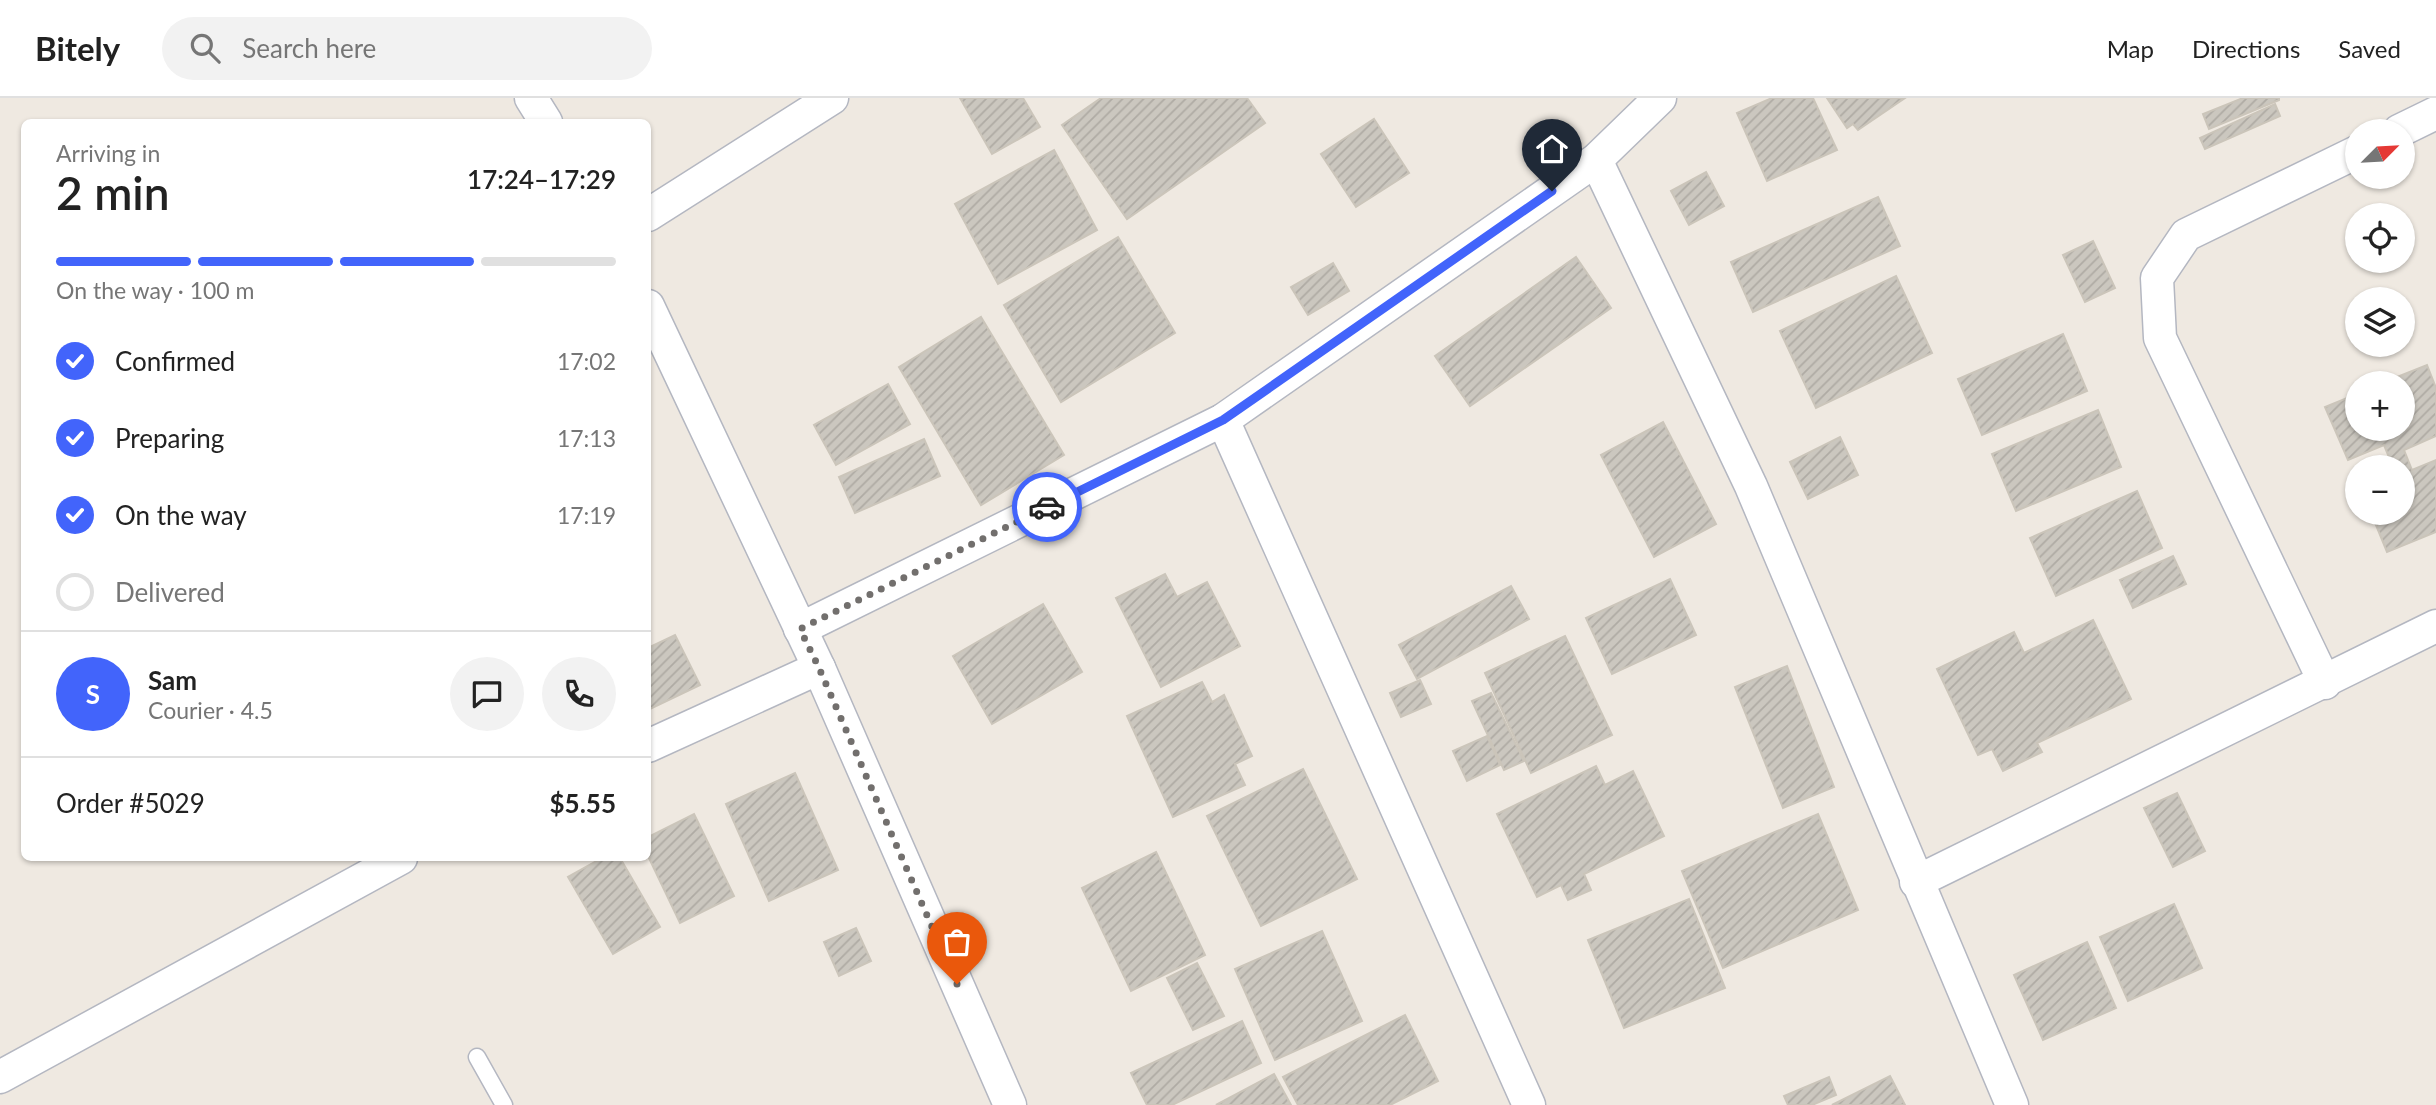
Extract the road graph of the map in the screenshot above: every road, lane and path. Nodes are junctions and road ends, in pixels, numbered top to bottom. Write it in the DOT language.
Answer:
graph roads {
  1 [pos="531,98"];
  2 [pos="832,98"];
  3 [pos="1660,98"];
  4 [pos="2436,113"];
  5 [pos="544,119"];
  6 [pos="2415,123"];
  7 [pos="2345,158"];
  8 [pos="1596,160"];
  9 [pos="651,213"];
  10 [pos="651,320"];
  11 [pos="657,349"];
  12 [pos="1223,420"];
  13 [pos="2436,626"];
  14 [pos="800,629"];
  15 [pos="819,668"];
  16 [pos="2325,683"];
  17 [pos="651,745"];
  18 [pos="396,861"];
  19 [pos="1916,882"];
  20 [pos="477,1056"];
  21 [pos="0,1077"];
  22 [pos="504,1105"];
  23 [pos="1010,1105"];
  24 [pos="1529,1105"];
  25 [pos="2012,1105"];
  1 -- 5 [label="street"];
  2 -- 9 [label="street"];
  3 -- 8 [label="street"];
  4 -- 6 [label="street"];
  7 -- 16 [label="street"];
  8 -- 12 [label="street"];
  8 -- 19 [label="street"];
  10 -- 11 [label="street"];
  11 -- 14 [label="street"];
  12 -- 14 [label="street"];
  12 -- 24 [label="street"];
  13 -- 16 [label="street"];
  14 -- 15 [label="street"];
  15 -- 17 [label="street"];
  15 -- 23 [label="street"];
  16 -- 19 [label="street"];
  18 -- 21 [label="street"];
  19 -- 25 [label="street"];
  20 -- 22 [label="lane"];
}
